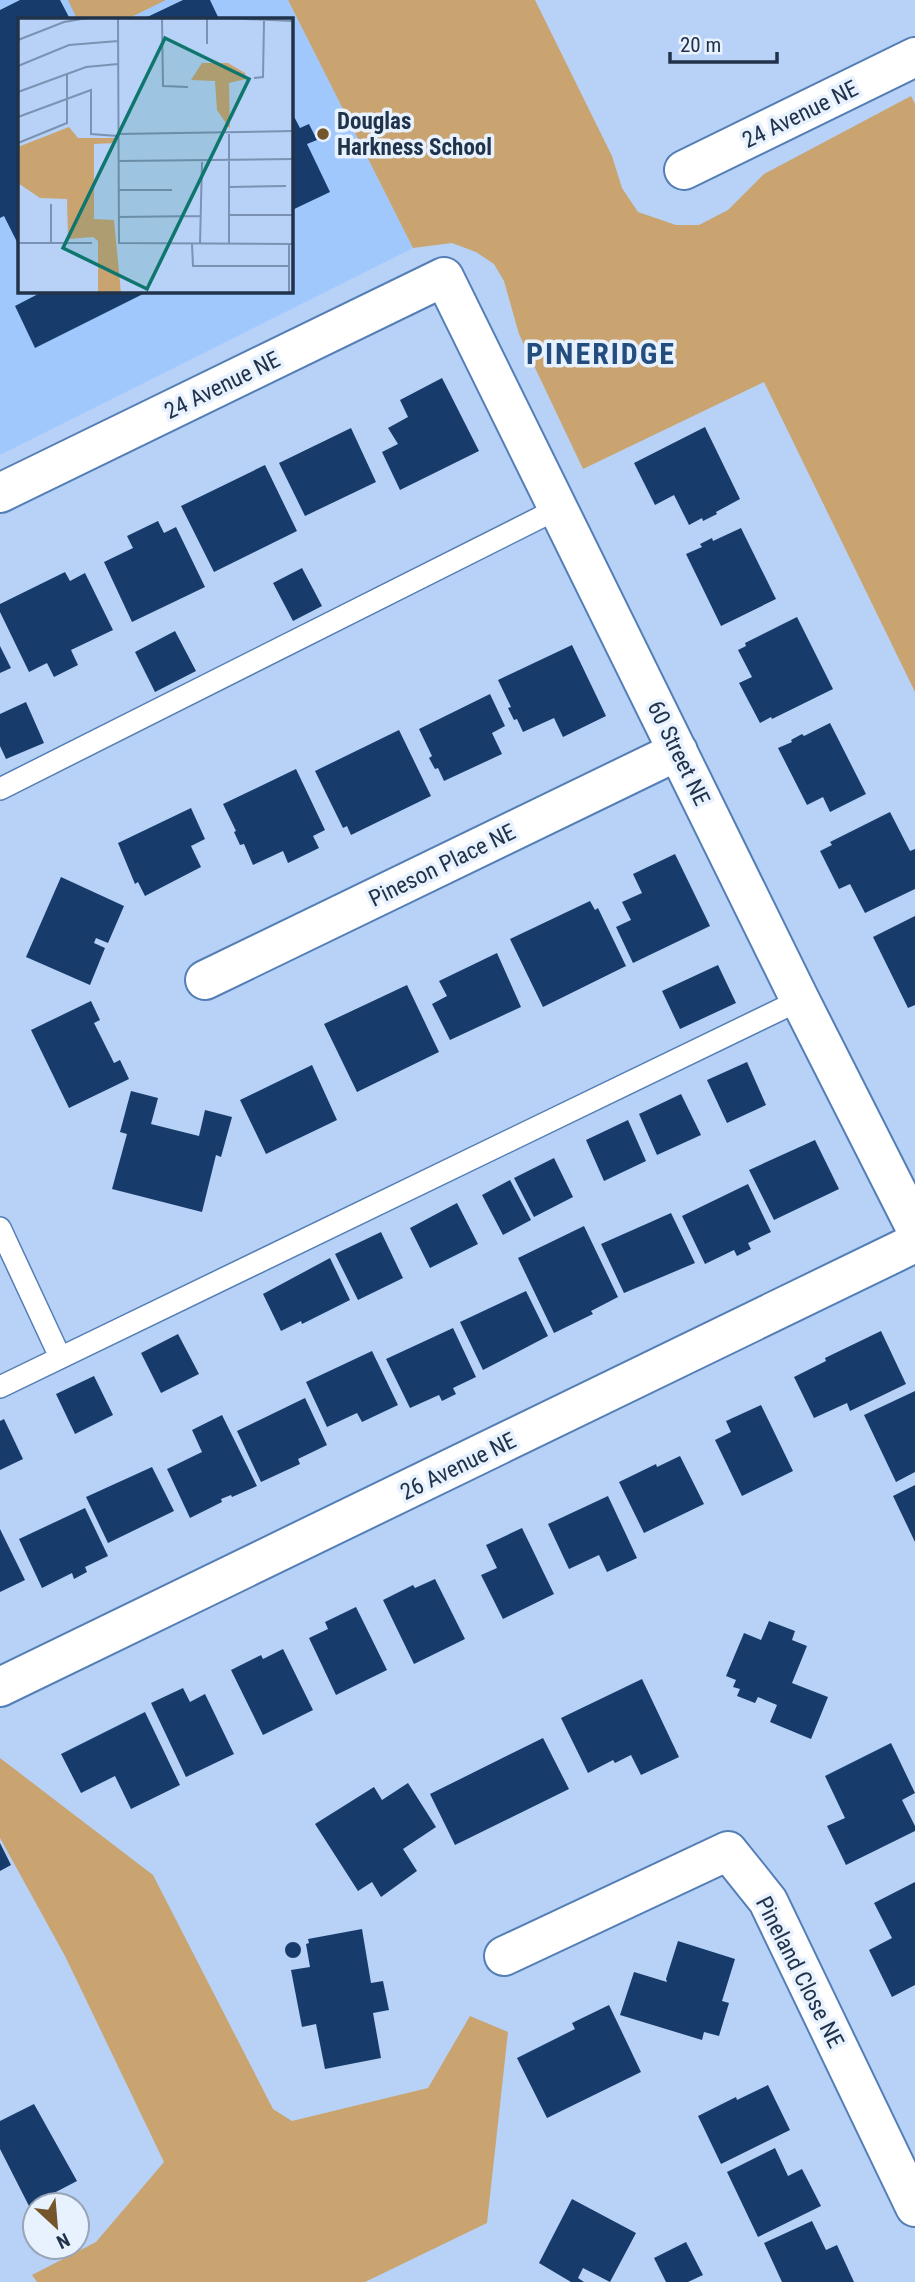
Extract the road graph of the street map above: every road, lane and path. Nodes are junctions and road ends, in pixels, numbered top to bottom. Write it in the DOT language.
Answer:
graph roads {
  1 [pos="915,57"];
  2 [pos="684,170"];
  3 [pos="444,277"];
  4 [pos="0,494"];
  5 [pos="559,508"];
  6 [pos="678,751"];
  7 [pos="0,789"];
  8 [pos="205,980"];
  9 [pos="800,1000"];
  10 [pos="914,1225"];
  11 [pos="0,1228"];
  12 [pos="60,1357"];
  13 [pos="0,1387"];
  14 [pos="0,1687"];
  15 [pos="504,1956"];
  16 [pos="915,2207"];
  1 -- 2 [label="street, 24 Avenue NE"];
  3 -- 4 [label="street, 24 Avenue NE"];
  3 -- 5 [label="street, 60 Street NE"];
  5 -- 6 [label="street, 60 Street NE"];
  5 -- 7 [label="lane"];
  6 -- 8 [label="street, Pineson Place NE"];
  6 -- 9 [label="street, 60 Street NE"];
  9 -- 10 [label="street, 60 Street NE"];
  9 -- 12 [label="lane"];
  10 -- 14 [label="street, 26 Avenue NE"];
  11 -- 12 [label="lane"];
  12 -- 13 [label="lane"];
  15 -- 16 [label="street, Pineland Close NE"];
}
